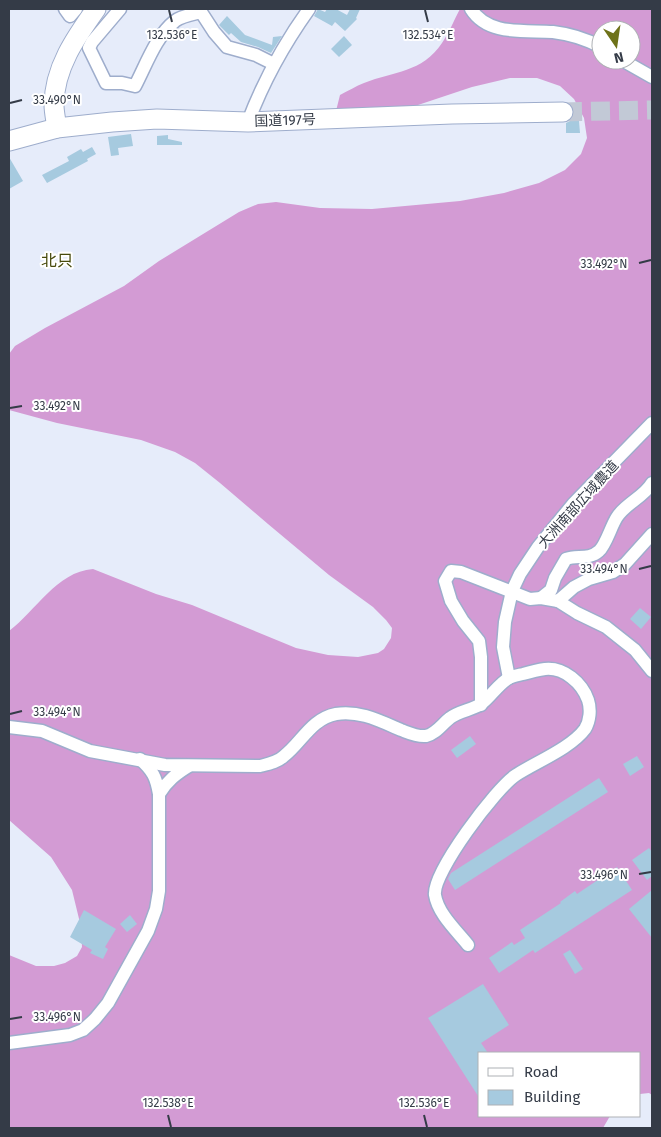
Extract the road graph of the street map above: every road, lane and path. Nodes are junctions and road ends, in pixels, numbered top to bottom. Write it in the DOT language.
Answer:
graph roads {
  1 [pos="65,9"];
  2 [pos="76,9"];
  3 [pos="96,9"];
  4 [pos="120,9"];
  5 [pos="309,9"];
  6 [pos="471,9"];
  7 [pos="591,42"];
  8 [pos="274,64"];
  9 [pos="639,70"];
  10 [pos="652,78"];
  11 [pos="563,112"];
  12 [pos="248,122"];
  13 [pos="57,128"];
  14 [pos="9,140"];
  15 [pos="652,423"];
  16 [pos="652,483"];
  17 [pos="652,534"];
  18 [pos="512,591"];
  19 [pos="541,598"];
  20 [pos="558,601"];
  21 [pos="652,671"];
  22 [pos="509,678"];
  23 [pos="481,705"];
  24 [pos="9,728"];
  25 [pos="140,759"];
  26 [pos="189,766"];
  27 [pos="159,794"];
  28 [pos="468,945"];
  29 [pos="9,1044"];
  1 -- 2 [label="street"];
  3 -- 13 [label="highway"];
  4 -- 8 [label="street"];
  5 -- 8 [label="street"];
  6 -- 7 [label="street"];
  8 -- 12 [label="street"];
  9 -- 10 [label="street"];
  11 -- 12 [label="highway, 国道197号"];
  12 -- 13 [label="highway, 国道197号"];
  13 -- 14 [label="highway, 国道197号"];
  15 -- 18 [label="street, 大洲南部広域農道"];
  16 -- 19 [label="street"];
  17 -- 20 [label="street"];
  18 -- 19 [label="street"];
  18 -- 22 [label="street, 大洲南部広域農道"];
  18 -- 23 [label="street"];
  19 -- 20 [label="street"];
  20 -- 21 [label="street"];
  22 -- 23 [label="street"];
  22 -- 28 [label="street"];
  23 -- 26 [label="street"];
  24 -- 25 [label="street"];
  25 -- 26 [label="street"];
  25 -- 27 [label="street"];
  26 -- 27 [label="street"];
  27 -- 29 [label="street"];
}
